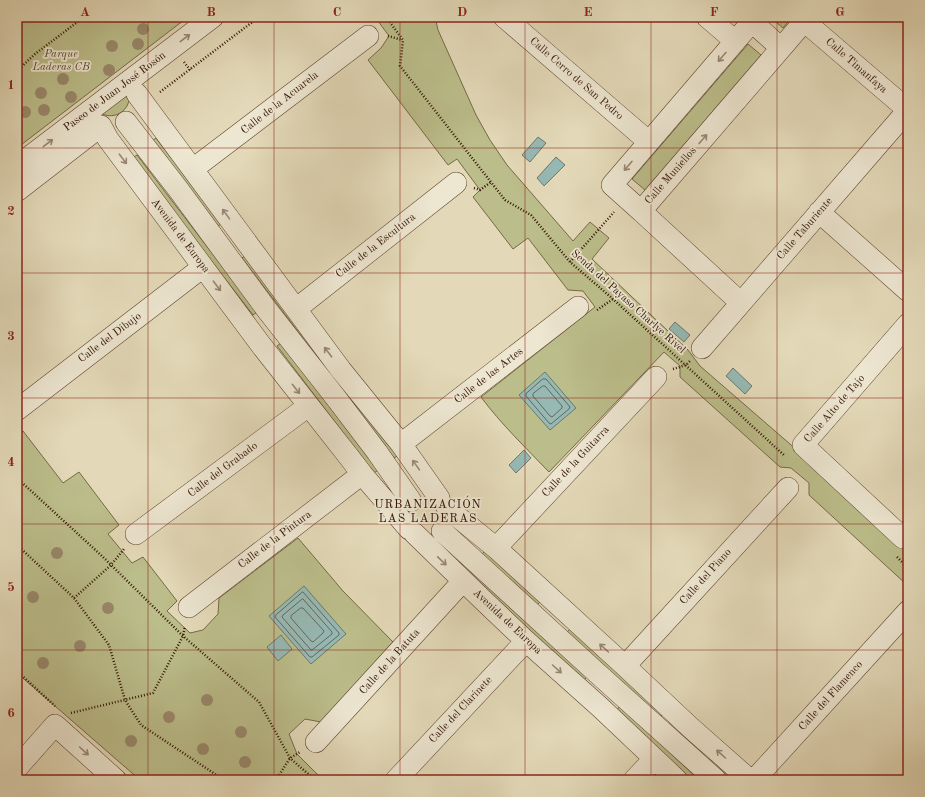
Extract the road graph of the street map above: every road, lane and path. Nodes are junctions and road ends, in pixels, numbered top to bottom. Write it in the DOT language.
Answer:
graph roads {
  1 [pos="84,17"];
  2 [pos="213,17"];
  3 [pos="259,17"];
  4 [pos="386,17"];
  5 [pos="504,17"];
  6 [pos="708,17"];
  7 [pos="806,19"];
  8 [pos="754,20"];
  9 [pos="368,36"];
  10 [pos="735,41"];
  11 [pos="781,48"];
  12 [pos="17,71"];
  13 [pos="141,89"];
  14 [pos="908,110"];
  15 [pos="94,120"];
  16 [pos="126,122"];
  17 [pos="649,142"];
  18 [pos="17,166"];
  19 [pos="193,169"];
  20 [pos="456,183"];
  21 [pos="17,191"];
  22 [pos="634,205"];
  23 [pos="819,212"];
  24 [pos="245,239"];
  25 [pos="216,241"];
  26 [pos="570,262"];
  27 [pos="203,267"];
  28 [pos="908,291"];
  29 [pos="741,303"];
  30 [pos="578,308"];
  31 [pos="296,309"];
  32 [pos="267,310"];
  33 [pos="908,324"];
  34 [pos="261,345"];
  35 [pos="702,348"];
  36 [pos="686,365"];
  37 [pos="341,370"];
  38 [pos="656,377"];
  39 [pos="336,398"];
  40 [pos="310,407"];
  41 [pos="17,410"];
  42 [pos="401,444"];
  43 [pos="785,456"];
  44 [pos="362,474"];
  45 [pos="17,478"];
  46 [pos="788,488"];
  47 [pos="411,501"];
  48 [pos="443,503"];
  49 [pos="412,531"];
  50 [pos="442,531"];
  51 [pos="136,534"];
  52 [pos="902,542"];
  53 [pos="17,545"];
  54 [pos="496,548"];
  55 [pos="111,565"];
  56 [pos="908,568"];
  57 [pos="463,581"];
  58 [pos="74,598"];
  59 [pos="551,599"];
  60 [pos="189,607"];
  61 [pos="908,611"];
  62 [pos="556,635"];
  63 [pos="183,636"];
  64 [pos="526,640"];
  65 [pos="625,666"];
  66 [pos="17,671"];
  67 [pos="597,673"];
  68 [pos="125,700"];
  69 [pos="601,708"];
  70 [pos="60,720"];
  71 [pos="656,726"];
  72 [pos="691,728"];
  73 [pos="316,742"];
  74 [pos="290,758"];
  75 [pos="654,759"];
  76 [pos="17,768"];
  77 [pos="116,780"];
  78 [pos="224,780"];
  79 [pos="276,780"];
  80 [pos="315,780"];
  81 [pos="396,780"];
  82 [pos="634,780"];
  83 [pos="677,780"];
  84 [pos="716,780"];
  85 [pos="750,780"];
  86 [pos="754,780"];
  1 -- 12 [label="path"];
  13 -- 2 [label="street, Paseo de Juan José Rosón, one-way"];
  3 -- 13 [label="path"];
  4 -- 26 [label="path, Senda del Payaso Charlye Rivel"];
  5 -- 17 [label="street, Calle Cerro de San Pedro"];
  6 -- 10 [label="street"];
  7 -- 11 [label="street, Calle Muniellos"];
  7 -- 14 [label="street, Calle Timanfaya"];
  8 -- 10 [label="street, Calle Muniellos"];
  8 -- 11 [label="street"];
  9 -- 19 [label="street, Calle de la Acuarela"];
  10 -- 17 [label="street, Calle Muniellos, one-way"];
  22 -- 11 [label="street, Calle Muniellos, one-way"];
  13 -- 15 [label="street, Paseo de Juan José Rosón"];
  13 -- 16 [label="street"];
  13 -- 19 [label="street"];
  14 -- 23 [label="street, Calle Taburiente"];
  15 -- 16 [label="street"];
  18 -- 15 [label="street, Paseo de Juan José Rosón, one-way"];
  15 -- 21 [label="street"];
  15 -- 27 [label="street, Avenida de Europa, one-way"];
  16 -- 25 [label="street"];
  17 -- 22 [label="street, Calle Muniellos, one-way"];
  24 -- 19 [label="street, one-way"];
  20 -- 31 [label="street, Calle de la Escultura"];
  22 -- 26 [label="path"];
  22 -- 29 [label="street"];
  23 -- 28 [label="street"];
  23 -- 29 [label="street, Calle Taburiente"];
  24 -- 25 [label="street"];
  24 -- 31 [label="street"];
  25 -- 32 [label="street"];
  26 -- 36 [label="path, Senda del Payaso Charlye Rivel"];
  27 -- 34 [label="street, Avenida de Europa, one-way"];
  27 -- 41 [label="street, Calle del Dibujo"];
  29 -- 35 [label="street, Calle Taburiente"];
  30 -- 42 [label="street, Calle de las Artes"];
  37 -- 31 [label="street, one-way"];
  32 -- 34 [label="street"];
  32 -- 39 [label="street"];
  33 -- 52 [label="street, Calle Alto de Tajo"];
  34 -- 40 [label="street, Avenida de Europa, one-way"];
  35 -- 36 [label="path"];
  36 -- 38 [label="path"];
  36 -- 43 [label="path, Senda del Payaso Charlye Rivel"];
  37 -- 39 [label="street"];
  37 -- 42 [label="street"];
  38 -- 54 [label="street, Calle de la Guitarra"];
  39 -- 47 [label="street"];
  40 -- 44 [label="street, Avenida de Europa"];
  40 -- 51 [label="street, Calle del Grabado"];
  48 -- 42 [label="street, one-way"];
  44 -- 49 [label="street, Avenida de Europa"];
  44 -- 60 [label="street, Calle de la Pintura"];
  45 -- 55 [label="path"];
  46 -- 65 [label="street, Calle del Piano"];
  47 -- 48 [label="street"];
  47 -- 49 [label="street"];
  48 -- 50 [label="street"];
  48 -- 54 [label="street"];
  49 -- 50 [label="street"];
  49 -- 57 [label="street, Avenida de Europa, one-way"];
  50 -- 62 [label="street, Avenida de Europa"];
  51 -- 55 [label="path"];
  52 -- 56 [label="path"];
  53 -- 58 [label="path"];
  54 -- 59 [label="street"];
  55 -- 58 [label="path"];
  55 -- 63 [label="path"];
  57 -- 64 [label="street, Avenida de Europa"];
  57 -- 73 [label="street, Calle de la Batuta"];
  58 -- 68 [label="path"];
  59 -- 62 [label="street"];
  65 -- 59 [label="street, one-way"];
  61 -- 86 [label="street, Calle del Flamenco"];
  62 -- 67 [label="street, Avenida de Europa"];
  63 -- 68 [label="path"];
  63 -- 74 [label="path"];
  64 -- 69 [label="street, Avenida de Europa, one-way"];
  64 -- 81 [label="street, Calle del Clarinete"];
  65 -- 72 [label="street"];
  66 -- 70 [label="path"];
  67 -- 69 [label="street"];
  67 -- 71 [label="street, Avenida de Europa"];
  68 -- 70 [label="path"];
  68 -- 78 [label="path"];
  69 -- 75 [label="street, Avenida de Europa"];
  70 -- 76 [label="street"];
  70 -- 77 [label="street, one-way"];
  71 -- 72 [label="street"];
  71 -- 84 [label="street, Avenida de Europa"];
  85 -- 72 [label="street, one-way"];
  73 -- 74 [label="path"];
  74 -- 79 [label="path"];
  74 -- 80 [label="path"];
  75 -- 82 [label="street"];
  75 -- 83 [label="street, Avenida de Europa"];
}
